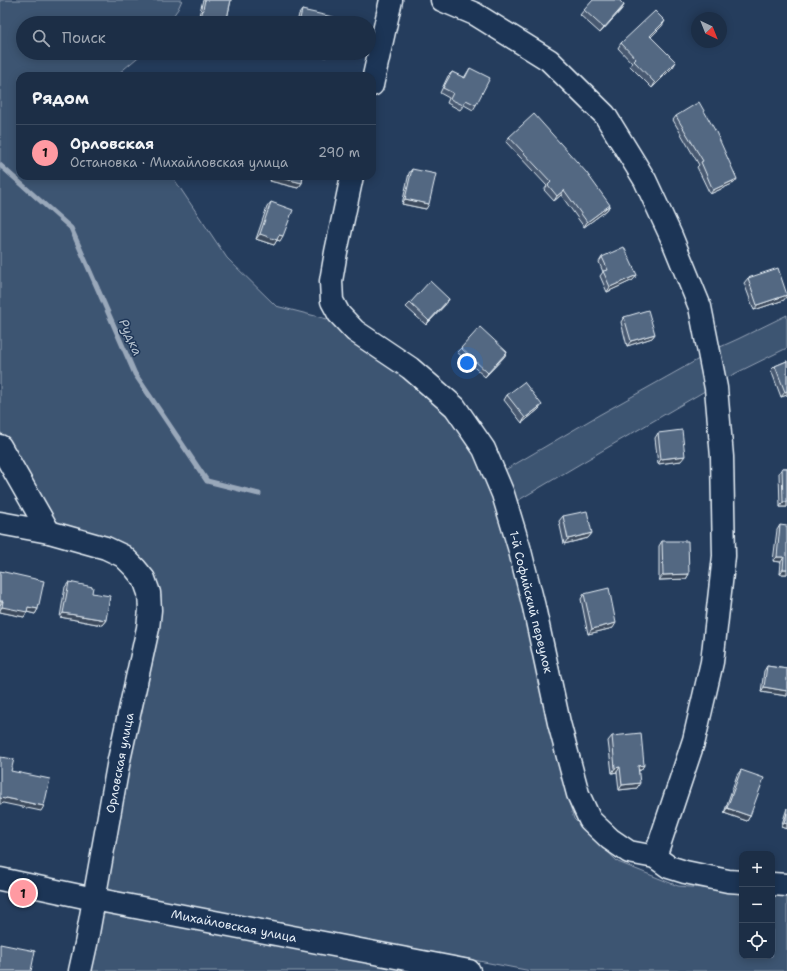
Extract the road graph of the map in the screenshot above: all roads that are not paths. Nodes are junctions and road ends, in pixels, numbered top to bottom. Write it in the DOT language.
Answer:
graph roads {
  1 [pos="391,0"];
  2 [pos="442,0"];
  3 [pos="375,72"];
  4 [pos="351,180"];
  5 [pos="0,446"];
  6 [pos="0,524"];
  7 [pos="49,532"];
  8 [pos="654,857"];
  9 [pos="0,879"];
  10 [pos="739,882"];
  11 [pos="775,884"];
  12 [pos="787,885"];
  13 [pos="94,899"];
  14 [pos="80,971"];
  15 [pos="469,971"];
  1 -- 3 [label="street"];
  2 -- 8 [label="street"];
  4 -- 8 [label="street, 1-й Софийский переулок"];
  5 -- 7 [label="street"];
  6 -- 7 [label="street, Орловская улица"];
  7 -- 13 [label="street, Орловская улица"];
  8 -- 10 [label="street, 1-й Софийский переулок"];
  9 -- 13 [label="street, Михайловская улица"];
  11 -- 12 [label="street"];
  13 -- 14 [label="street, Орловская улица"];
  13 -- 15 [label="street, Михайловская улица"];
}
